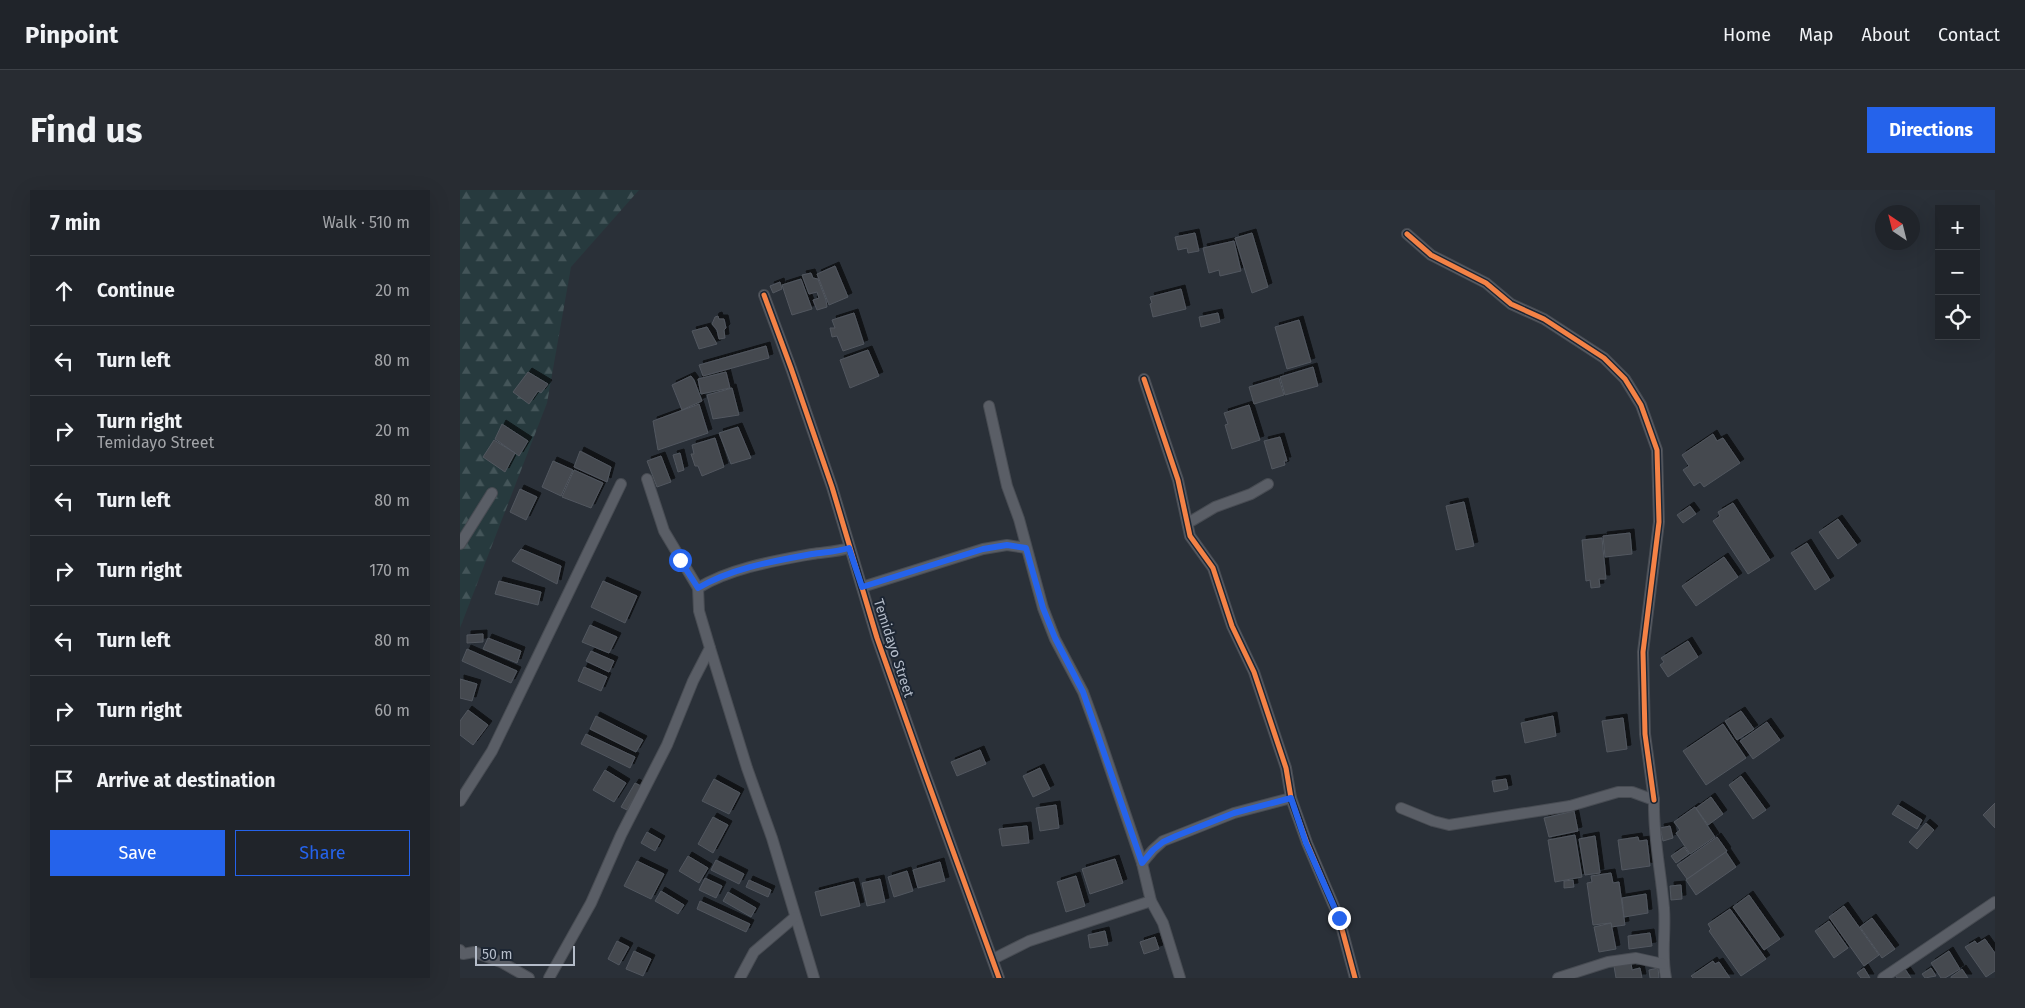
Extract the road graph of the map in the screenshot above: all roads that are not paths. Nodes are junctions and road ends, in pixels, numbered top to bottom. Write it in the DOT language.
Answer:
graph roads {
  1 [pos="1407,234"];
  2 [pos="764,295"];
  3 [pos="1144,379"];
  4 [pos="989,406"];
  5 [pos="647,479"];
  6 [pos="621,484"];
  7 [pos="1268,484"];
  8 [pos="492,493"];
  9 [pos="1188,523"];
  10 [pos="460,544"];
  11 [pos="849,548"];
  12 [pos="1026,548"];
  13 [pos="862,587"];
  14 [pos="698,588"];
  15 [pos="710,648"];
  16 [pos="1291,798"];
  17 [pos="1654,800"];
  18 [pos="460,801"];
  19 [pos="1401,808"];
  20 [pos="1142,863"];
  21 [pos="1151,902"];
  22 [pos="1995,902"];
  23 [pos="795,917"];
  24 [pos="460,950"];
  25 [pos="993,959"];
  26 [pos="1663,964"];
  27 [pos="529,978"];
  28 [pos="548,978"];
  29 [pos="740,978"];
  30 [pos="814,978"];
  31 [pos="999,978"];
  32 [pos="1180,978"];
  33 [pos="1355,978"];
  34 [pos="1558,978"];
  35 [pos="1666,978"];
  36 [pos="1883,978"];
  1 -- 17 [label="street"];
  2 -- 11 [label="street, Temidayo Street"];
  3 -- 9 [label="street"];
  4 -- 12 [label="street"];
  5 -- 14 [label="street"];
  6 -- 18 [label="street"];
  7 -- 9 [label="street"];
  8 -- 10 [label="street"];
  9 -- 16 [label="street"];
  11 -- 13 [label="street, Temidayo Street"];
  11 -- 14 [label="street"];
  12 -- 13 [label="street"];
  12 -- 20 [label="street"];
  13 -- 25 [label="street, Temidayo Street"];
  14 -- 15 [label="street"];
  15 -- 23 [label="street"];
  15 -- 28 [label="street"];
  16 -- 20 [label="street"];
  16 -- 33 [label="street"];
  17 -- 19 [label="street"];
  17 -- 26 [label="street"];
  20 -- 21 [label="street"];
  21 -- 25 [label="street"];
  21 -- 32 [label="street"];
  22 -- 36 [label="street"];
  23 -- 29 [label="street"];
  23 -- 30 [label="street"];
  24 -- 27 [label="street"];
  25 -- 31 [label="street, Temidayo Street"];
  26 -- 34 [label="street"];
  26 -- 35 [label="street"];
}
